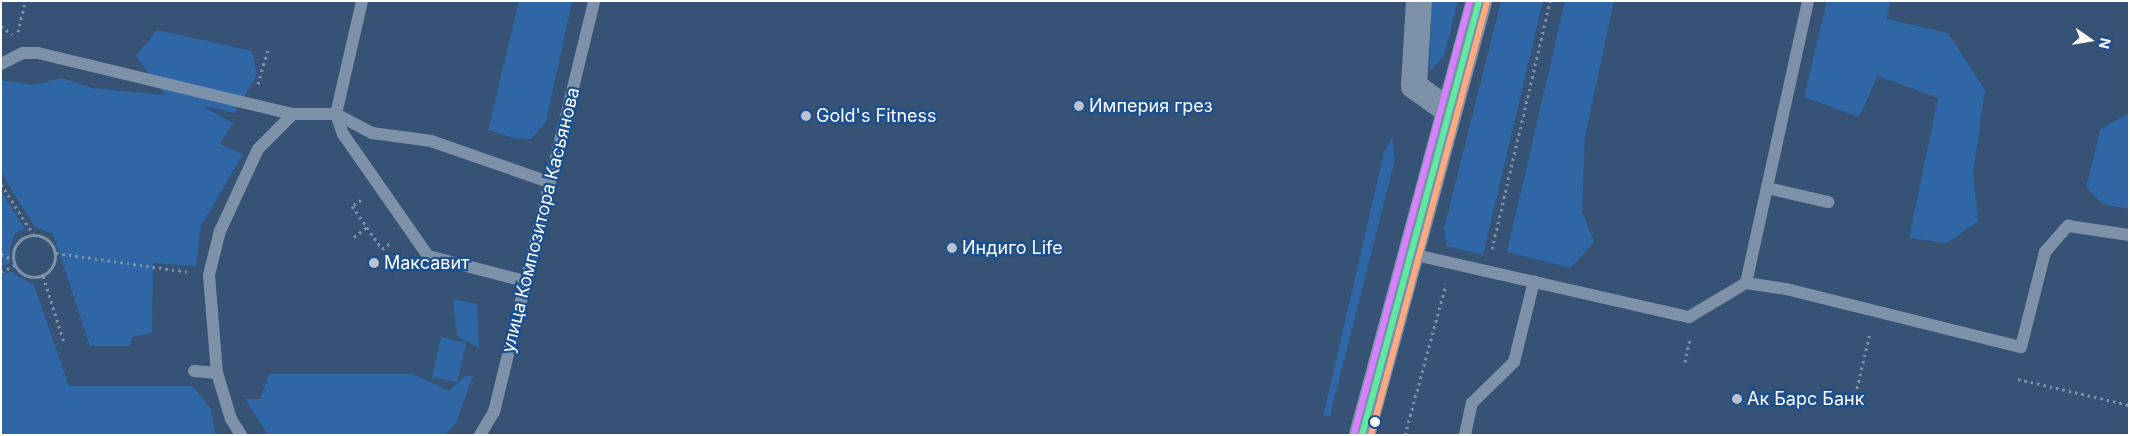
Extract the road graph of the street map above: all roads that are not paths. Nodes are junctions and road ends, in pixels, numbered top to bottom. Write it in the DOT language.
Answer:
graph roads {
  1 [pos="362,1"];
  2 [pos="594,1"];
  3 [pos="1419,1"];
  4 [pos="1479,1"];
  5 [pos="1808,1"];
  6 [pos="1,64"];
  7 [pos="1449,111"];
  8 [pos="292,114"];
  9 [pos="336,114"];
  10 [pos="549,182"];
  11 [pos="1768,188"];
  12 [pos="1828,202"];
  13 [pos="2129,235"];
  14 [pos="1411,254"];
  15 [pos="525,281"];
  16 [pos="1534,281"];
  17 [pos="1746,283"];
  18 [pos="194,371"];
  19 [pos="217,373"];
  20 [pos="241,435"];
  21 [pos="480,435"];
  22 [pos="1362,435"];
  23 [pos="1465,435"];
  1 -- 9 [label="lane"];
  2 -- 10 [label="lane, улица Композитора Касьянова"];
  3 -- 7 [label="street"];
  4 -- 7 [label="street"];
  5 -- 11 [label="lane"];
  6 -- 8 [label="lane"];
  7 -- 14 [label="street"];
  8 -- 9 [label="lane"];
  8 -- 19 [label="lane"];
  9 -- 10 [label="lane"];
  9 -- 15 [label="lane"];
  10 -- 15 [label="lane, улица Композитора Касьянова"];
  11 -- 12 [label="lane"];
  11 -- 17 [label="lane"];
  13 -- 17 [label="lane"];
  14 -- 16 [label="lane"];
  14 -- 22 [label="street"];
  15 -- 21 [label="lane, улица Композитора Касьянова"];
  16 -- 17 [label="lane"];
  16 -- 23 [label="lane"];
  18 -- 19 [label="lane"];
  19 -- 20 [label="lane"];
}
